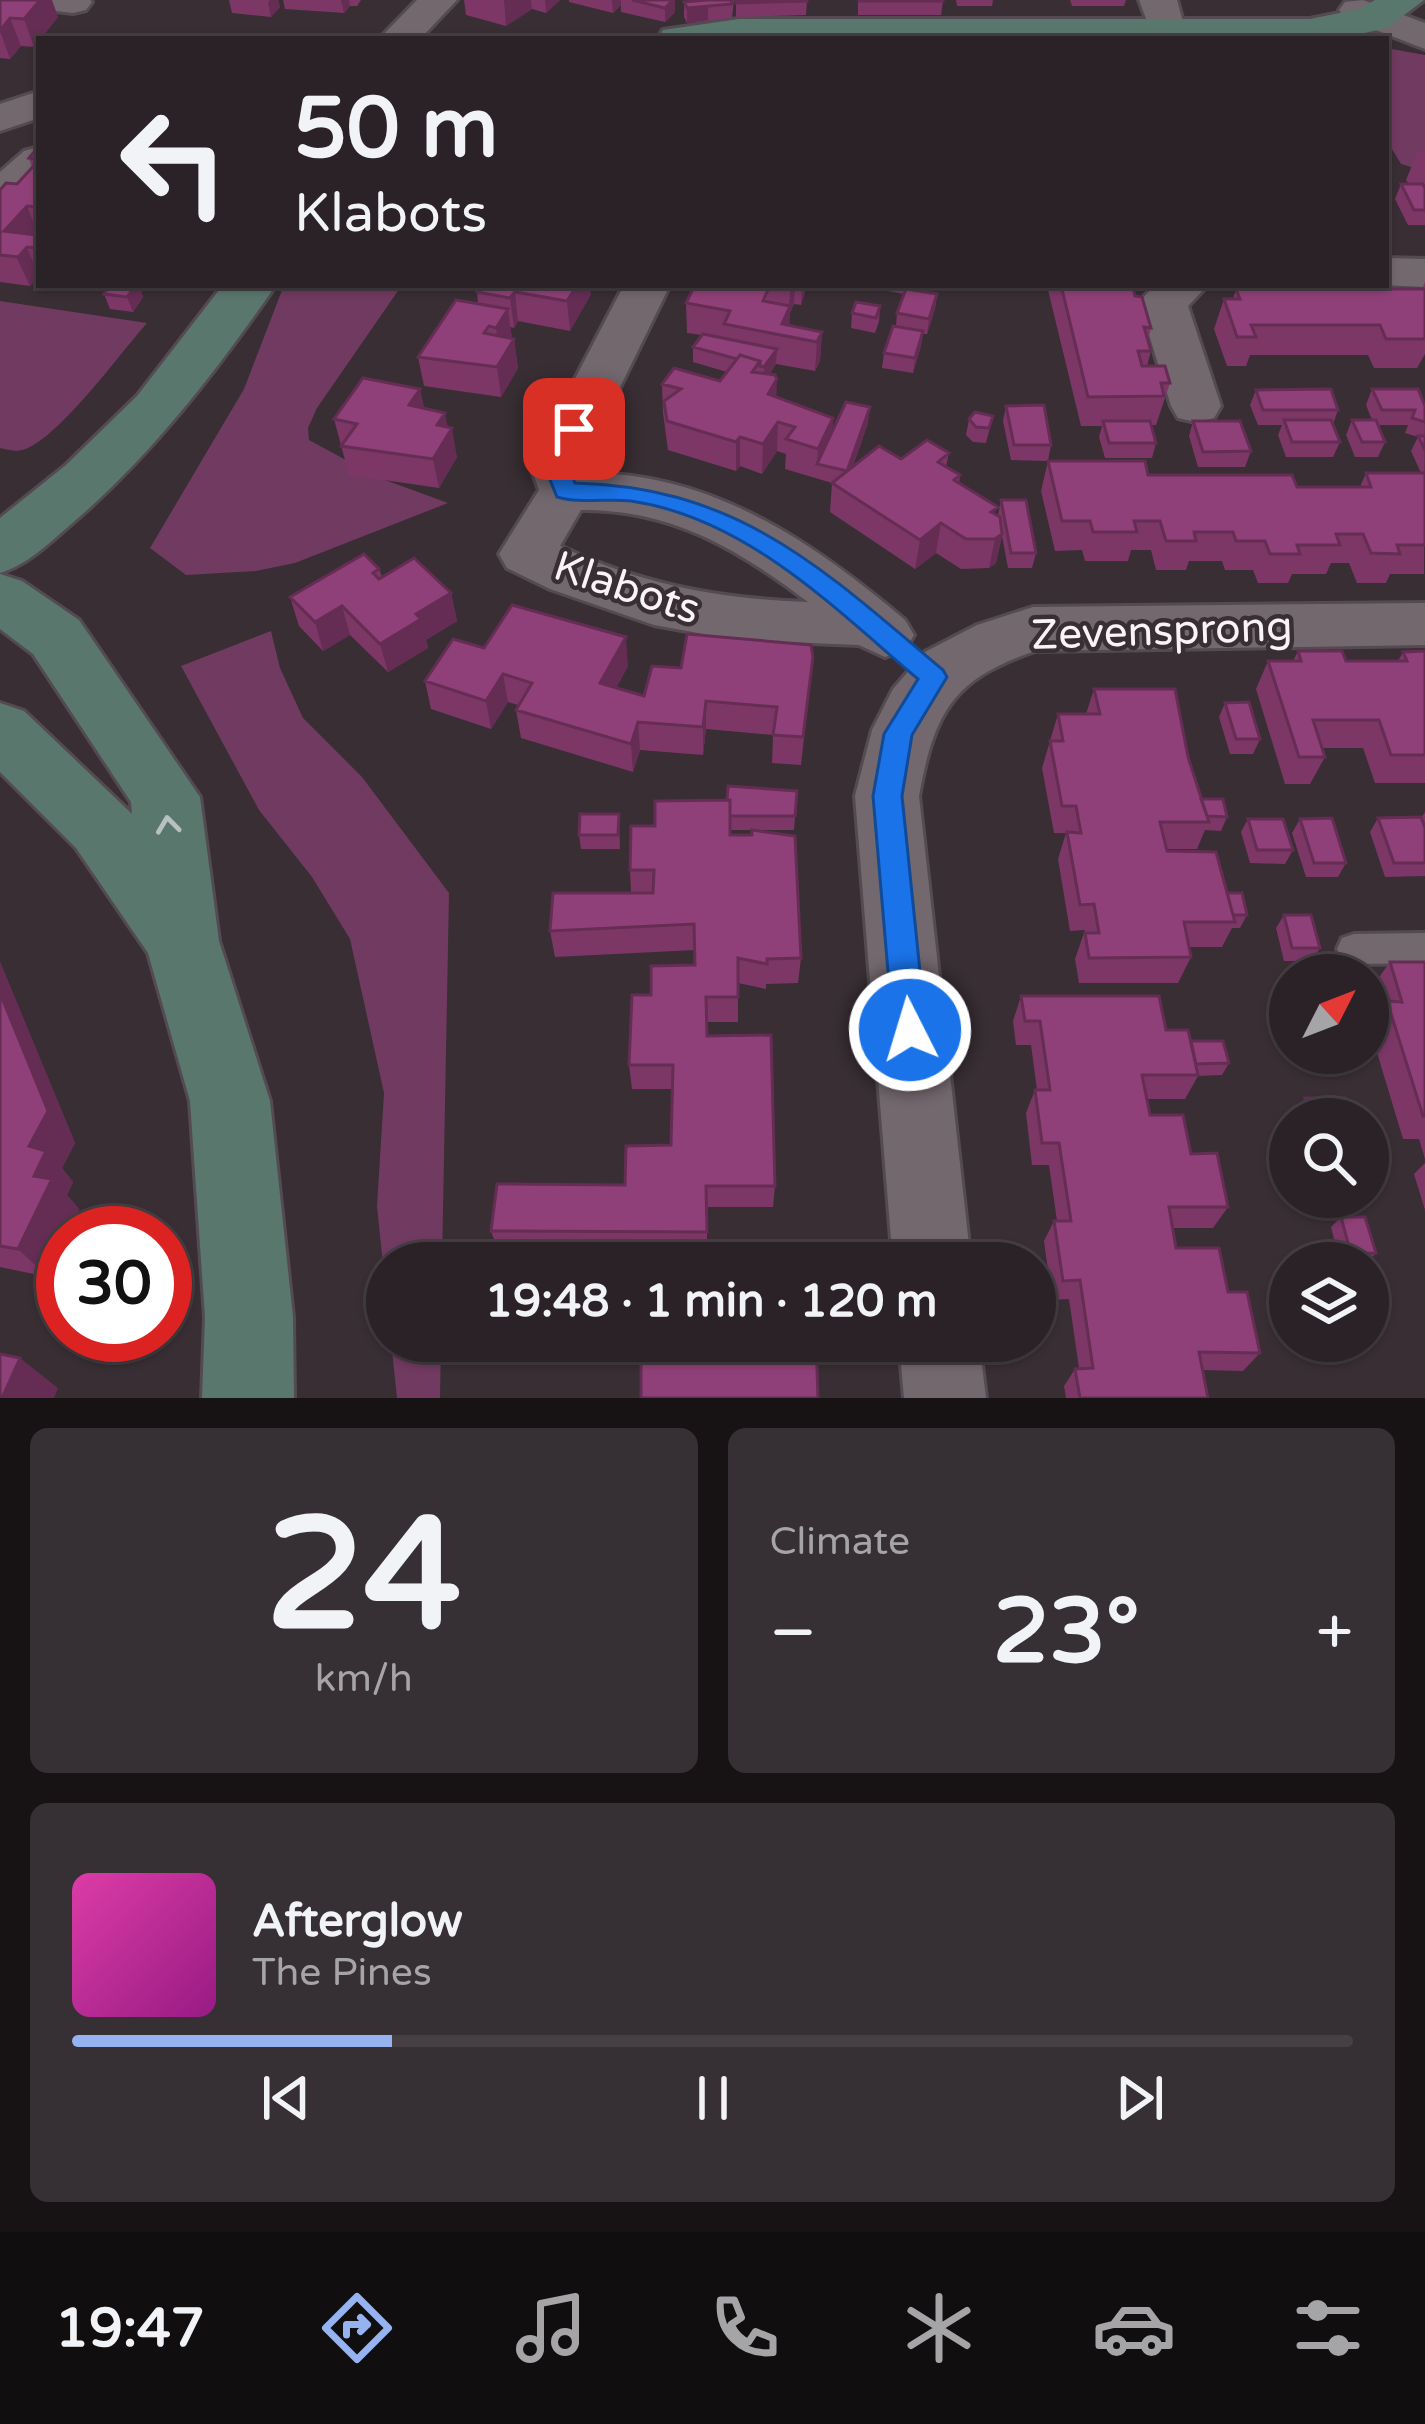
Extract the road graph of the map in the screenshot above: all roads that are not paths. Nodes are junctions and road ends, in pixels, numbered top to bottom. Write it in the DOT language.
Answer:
graph roads {
  1 [pos="42,0"];
  2 [pos="438,0"];
  3 [pos="73,2"];
  4 [pos="1377,7"];
  5 [pos="1162,15"];
  6 [pos="401,36"];
  7 [pos="704,36"];
  8 [pos="1425,37"];
  9 [pos="36,163"];
  10 [pos="0,194"];
  11 [pos="1389,272"];
  12 [pos="1425,273"];
  13 [pos="248,288"];
  14 [pos="645,288"];
  15 [pos="1181,288"];
  16 [pos="1196,406"];
  17 [pos="566,491"];
  18 [pos="0,551"];
  19 [pos="0,597"];
  20 [pos="872,624"];
  21 [pos="1425,624"];
  22 [pos="934,677"];
  23 [pos="0,730"];
  24 [pos="182,941"];
  25 [pos="1425,948"];
  26 [pos="1354,949"];
  27 [pos="930,1242"];
  28 [pos="941,1362"];
  29 [pos="248,1398"];
  30 [pos="944,1398"];
  1 -- 3 [label="street"];
  2 -- 6 [label="street"];
  4 -- 5 [label="street"];
  4 -- 8 [label="street"];
  5 -- 7 [label="street"];
  9 -- 10 [label="street"];
  11 -- 12 [label="street"];
  13 -- 18 [label="street"];
  14 -- 17 [label="street, Klabots"];
  15 -- 16 [label="street"];
  17 -- 20 [label="street, Klabots"];
  17 -- 20 [label="street, Klabots"];
  24 -- 19 [label="street, one-way"];
  20 -- 22 [label="street, Klabots"];
  21 -- 22 [label="street, Zevensprong"];
  22 -- 27 [label="street, Zevensprong"];
  23 -- 24 [label="street"];
  24 -- 29 [label="street"];
  25 -- 26 [label="lane"];
  28 -- 30 [label="street"];
}
